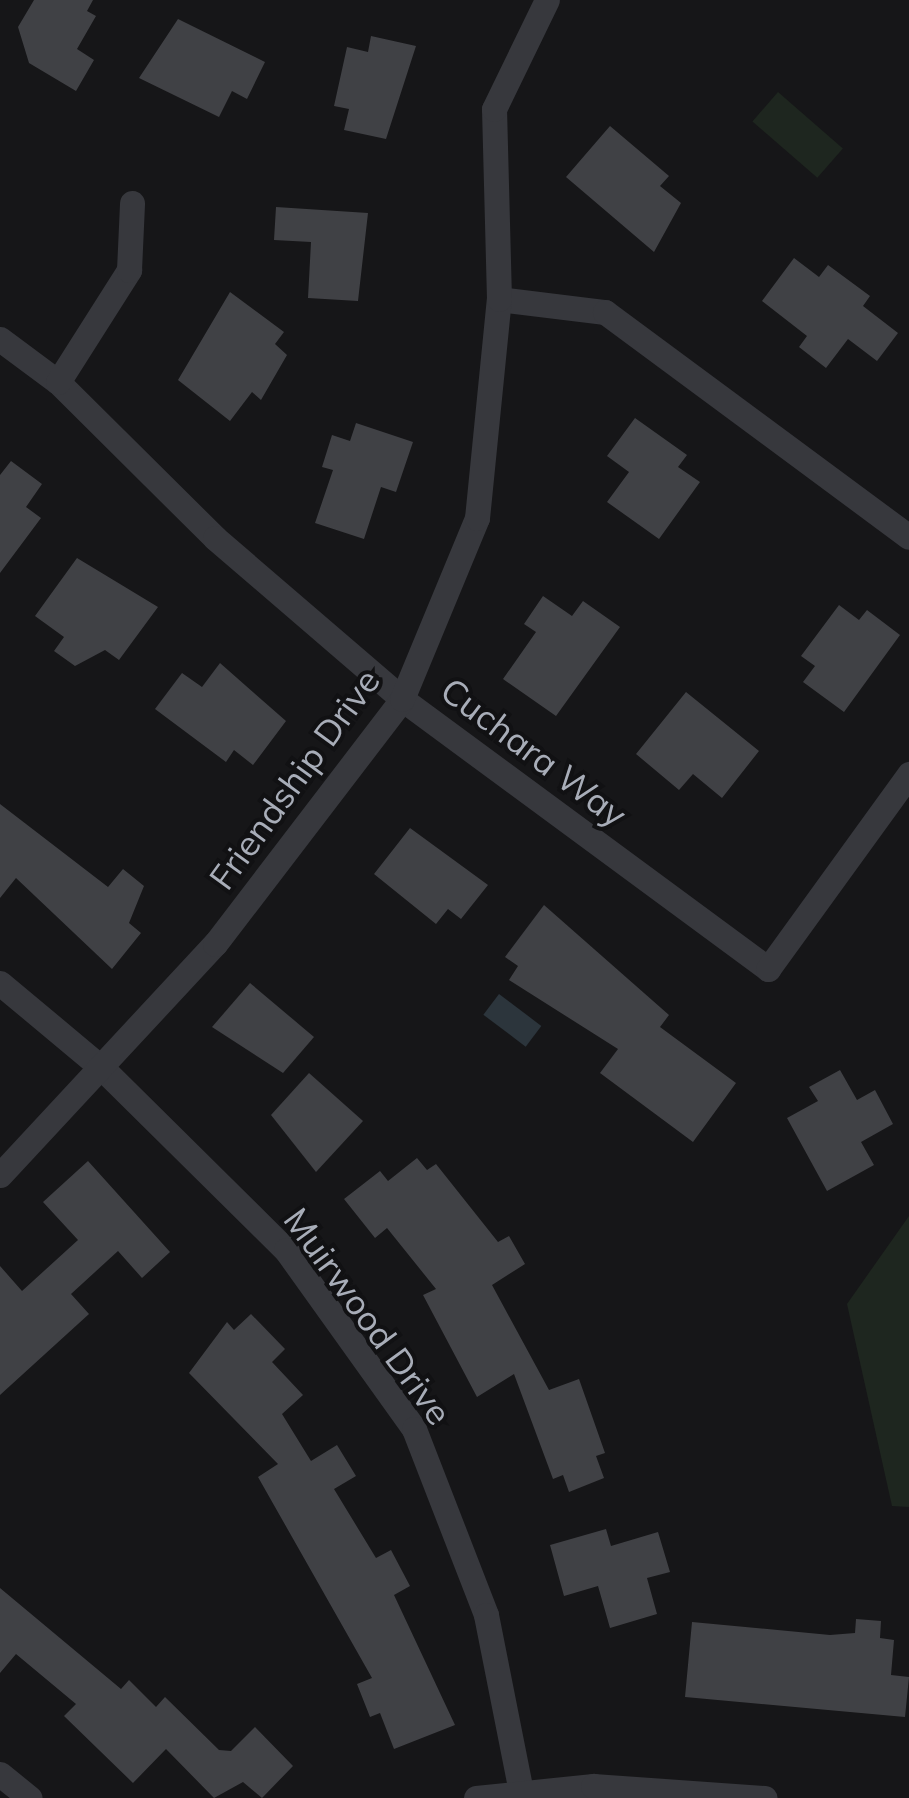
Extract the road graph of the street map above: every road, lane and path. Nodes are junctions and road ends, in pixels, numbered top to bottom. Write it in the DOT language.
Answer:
graph roads {
  1 [pos="548,0"];
  2 [pos="132,203"];
  3 [pos="499,298"];
  4 [pos="0,340"];
  5 [pos="58,382"];
  6 [pos="909,537"];
  7 [pos="402,698"];
  8 [pos="909,774"];
  9 [pos="0,983"];
  10 [pos="104,1070"];
  11 [pos="0,1175"];
  12 [pos="0,1774"];
  13 [pos="520,1787"];
  14 [pos="30,1798"];
  15 [pos="476,1798"];
  16 [pos="765,1798"];
  1 -- 3 [label="street, Friendship Drive"];
  2 -- 5 [label="street"];
  3 -- 6 [label="street"];
  3 -- 7 [label="street, Friendship Drive"];
  4 -- 5 [label="street, Cuchara Way"];
  5 -- 7 [label="street, Cuchara Way"];
  7 -- 8 [label="street, Cuchara Way"];
  7 -- 10 [label="street, Friendship Drive"];
  9 -- 10 [label="street, Muirwood Drive"];
  10 -- 11 [label="street, Friendship Drive"];
  10 -- 13 [label="street, Muirwood Drive"];
  12 -- 14 [label="street"];
  13 -- 15 [label="street"];
  13 -- 16 [label="street"];
}
